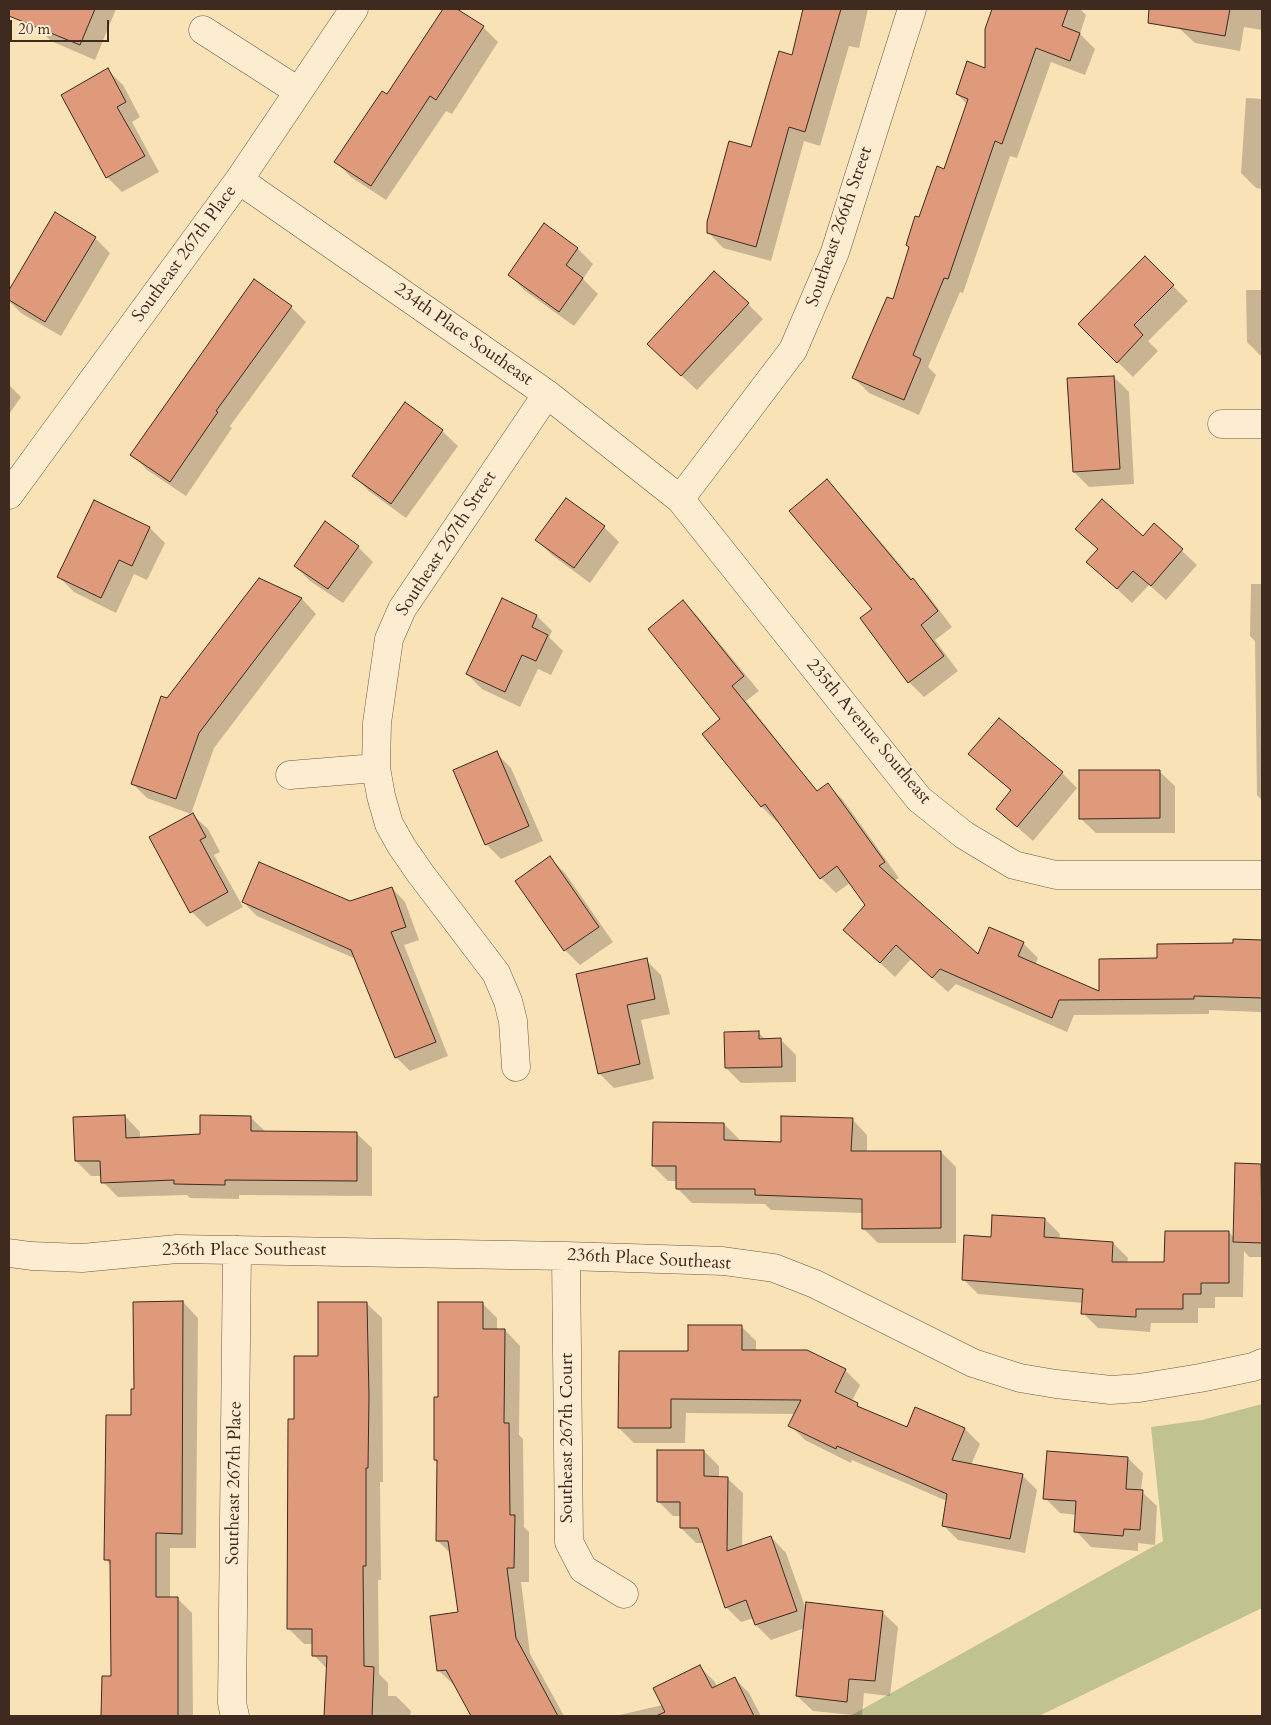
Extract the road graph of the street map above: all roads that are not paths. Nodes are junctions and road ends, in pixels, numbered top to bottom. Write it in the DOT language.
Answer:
graph roads {
  1 [pos="354,9"];
  2 [pos="912,9"];
  3 [pos="203,30"];
  4 [pos="298,91"];
  5 [pos="239,180"];
  6 [pos="547,394"];
  7 [pos="1222,424"];
  8 [pos="1262,424"];
  9 [pos="9,495"];
  10 [pos="680,499"];
  11 [pos="376,768"];
  12 [pos="290,775"];
  13 [pos="1262,875"];
  14 [pos="516,1067"];
  15 [pos="237,1250"];
  16 [pos="9,1253"];
  17 [pos="566,1256"];
  18 [pos="1262,1363"];
  19 [pos="624,1594"];
  20 [pos="235,1716"];
  1 -- 4 [label="street, Southeast 267th Place"];
  2 -- 10 [label="street, Southeast 266th Street"];
  3 -- 4 [label="street"];
  4 -- 5 [label="street, Southeast 267th Place"];
  5 -- 6 [label="street, 234th Place Southeast"];
  5 -- 9 [label="street, Southeast 267th Place"];
  6 -- 10 [label="street, 234th Place Southeast"];
  6 -- 11 [label="street, Southeast 267th Street"];
  7 -- 8 [label="street"];
  10 -- 13 [label="street, 235th Avenue Southeast"];
  11 -- 12 [label="street"];
  11 -- 14 [label="street, Southeast 267th Street"];
  15 -- 16 [label="street, 236th Place Southeast"];
  15 -- 17 [label="street, 236th Place Southeast"];
  15 -- 20 [label="street, Southeast 267th Place"];
  17 -- 18 [label="street, 236th Place Southeast"];
  17 -- 19 [label="street, Southeast 267th Court"];
}
